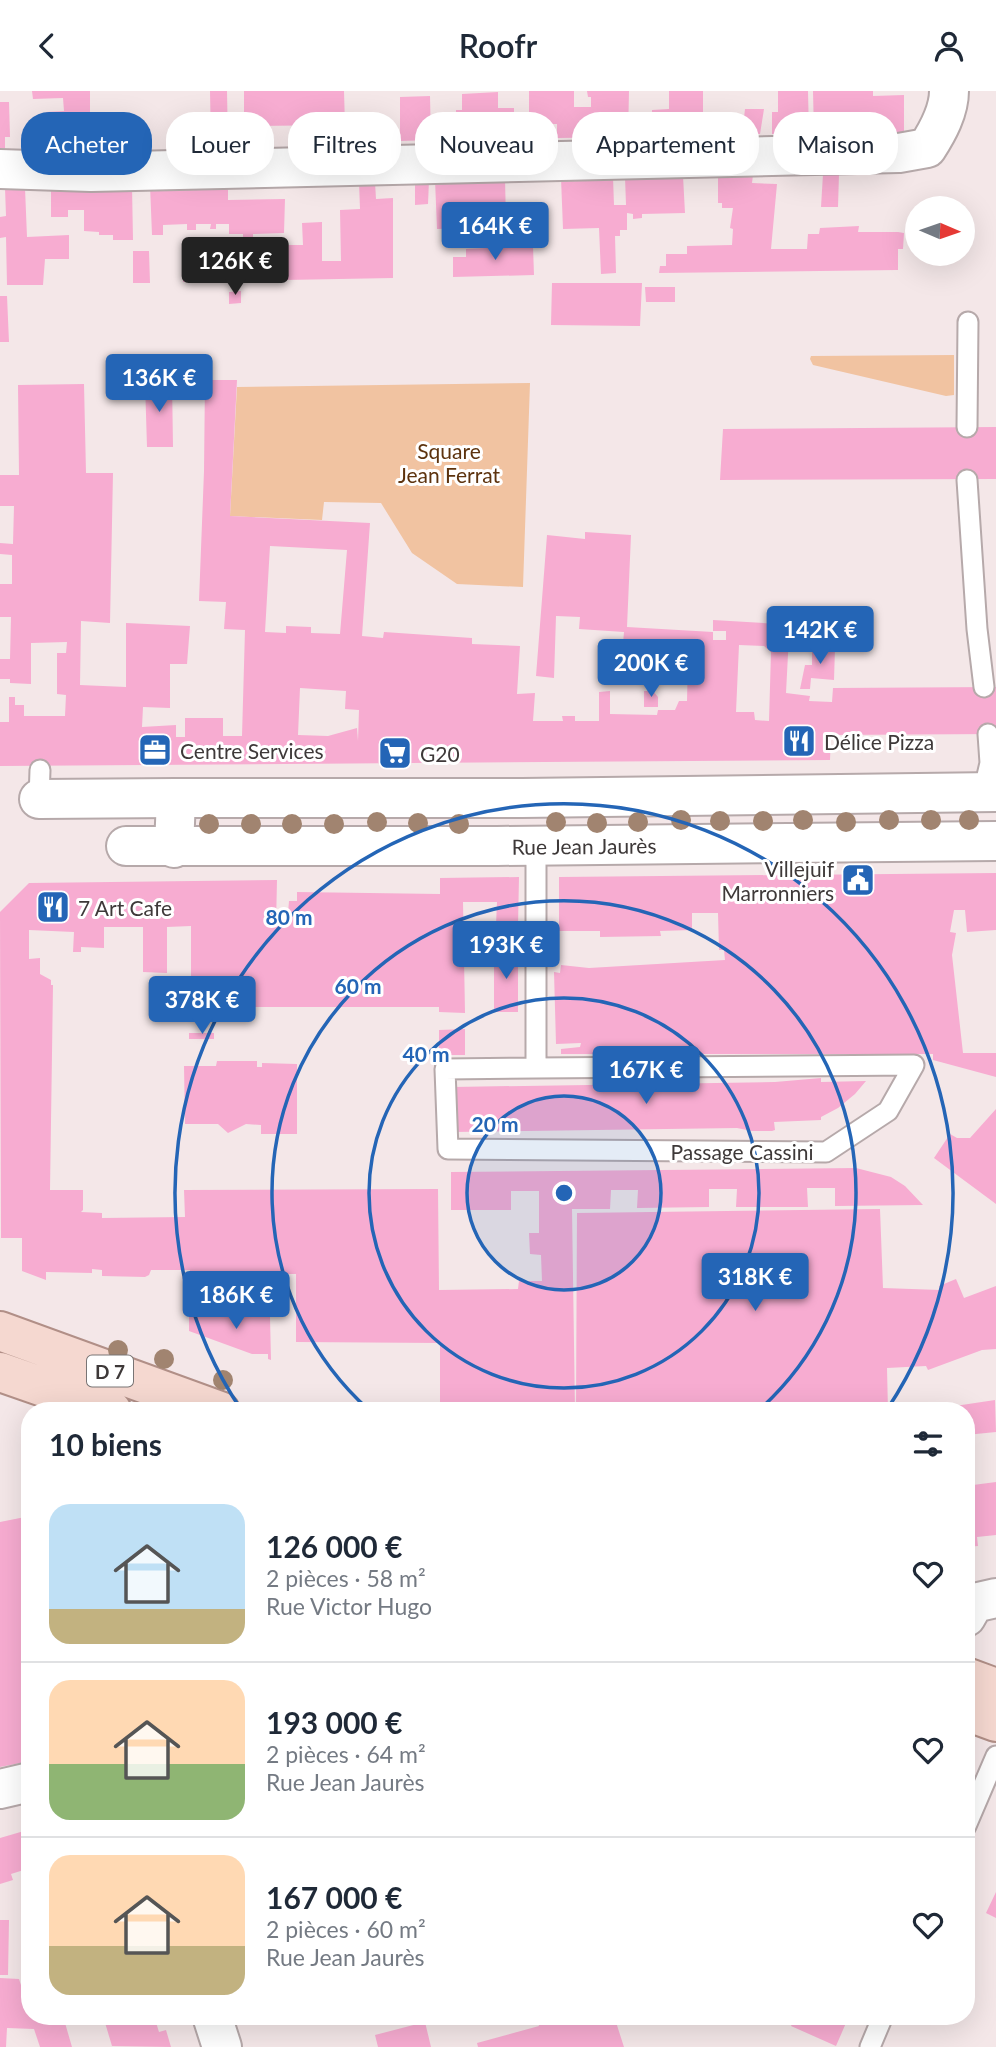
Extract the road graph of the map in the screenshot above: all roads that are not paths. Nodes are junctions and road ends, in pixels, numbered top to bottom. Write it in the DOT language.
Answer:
graph roads {
  1 [pos="948,91"];
  2 [pos="0,169"];
  3 [pos="968,322"];
  4 [pos="967,427"];
  5 [pos="967,479"];
  6 [pos="984,687"];
  7 [pos="988,734"];
  8 [pos="40,785"];
  9 [pos="989,793"];
  10 [pos="176,798"];
  11 [pos="513,798"];
  12 [pos="996,841"];
  13 [pos="515,845"];
  14 [pos="125,846"];
  15 [pos="174,848"];
  16 [pos="536,1068"];
  17 [pos="0,1331"];
  18 [pos="0,1372"];
  19 [pos="86,1402"];
  20 [pos="195,1402"];
  21 [pos="996,1598"];
  22 [pos="975,1603"];
  23 [pos="975,1680"];
  24 [pos="996,1688"];
  25 [pos="975,1714"];
  26 [pos="996,1722"];
  27 [pos="996,1756"];
  28 [pos="21,1785"];
  29 [pos="0,1789"];
  30 [pos="975,1805"];
  31 [pos="215,2025"];
  32 [pos="879,2025"];
  33 [pos="222,2047"];
  34 [pos="870,2047"];
  1 -- 2 [label="street"];
  3 -- 4 [label="lane"];
  5 -- 6 [label="lane"];
  7 -- 9 [label="lane"];
  8 -- 10 [label="street"];
  9 -- 11 [label="street"];
  10 -- 11 [label="street"];
  10 -- 15 [label="street"];
  11 -- 13 [label="street"];
  12 -- 13 [label="street, Rue Jean Jaurès"];
  13 -- 15 [label="street, Rue Jean Jaurès"];
  13 -- 16 [label="lane"];
  14 -- 15 [label="street, Rue Jean Jaurès"];
  16 -- 16 [label="lane, Passage Cassini"];
  17 -- 20 [label="main road, D 7"];
  18 -- 19 [label="main road, D 7"];
  21 -- 22 [label="street"];
  23 -- 24 [label="main road"];
  25 -- 26 [label="main road"];
  27 -- 30 [label="lane"];
  28 -- 29 [label="street"];
  31 -- 33 [label="street"];
  32 -- 34 [label="lane"];
}
